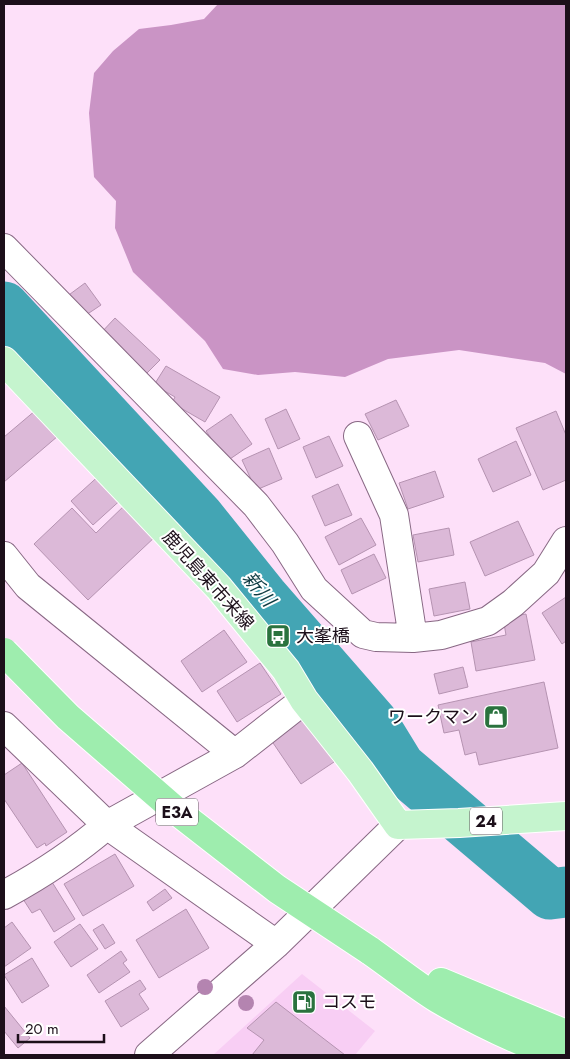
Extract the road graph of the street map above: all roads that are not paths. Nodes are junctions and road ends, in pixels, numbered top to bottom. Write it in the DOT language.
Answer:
graph roads {
  1 [pos="4,248"];
  2 [pos="4,361"];
  3 [pos="358,436"];
  4 [pos="566,541"];
  5 [pos="4,556"];
  6 [pos="413,638"];
  7 [pos="4,652"];
  8 [pos="304,700"];
  9 [pos="4,726"];
  10 [pos="235,754"];
  11 [pos="566,816"];
  12 [pos="107,825"];
  13 [pos="398,825"];
  14 [pos="4,894"];
  15 [pos="276,944"];
  16 [pos="441,991"];
  17 [pos="566,1034"];
  18 [pos="150,1055"];
  19 [pos="556,1055"];
  1 -- 6 [label="street"];
  2 -- 8 [label="main road, 鹿児島東市来線"];
  3 -- 6 [label="street"];
  4 -- 6 [label="street"];
  5 -- 10 [label="street"];
  7 -- 16 [label="highway, E3A, bridge"];
  8 -- 10 [label="street"];
  8 -- 13 [label="main road, 鹿児島東市来線"];
  9 -- 12 [label="street"];
  10 -- 12 [label="street"];
  11 -- 13 [label="main road, 24"];
  12 -- 14 [label="street"];
  12 -- 15 [label="street"];
  13 -- 15 [label="street"];
  15 -- 18 [label="street"];
  16 -- 17 [label="highway, E3A"];
  16 -- 19 [label="highway, E3A"];
}
